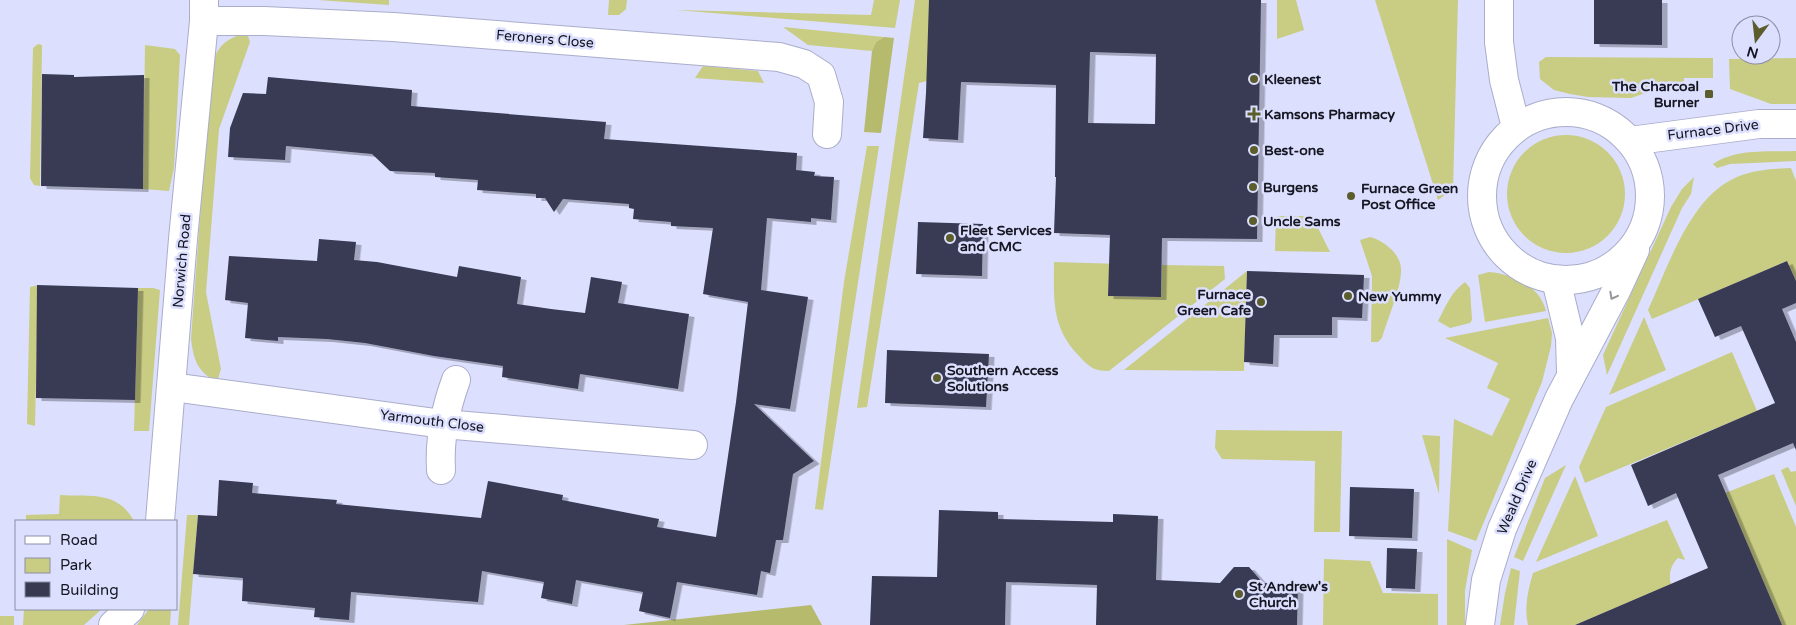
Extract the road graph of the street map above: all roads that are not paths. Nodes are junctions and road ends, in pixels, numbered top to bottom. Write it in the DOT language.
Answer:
graph roads {
  1 [pos="1499,0"];
  2 [pos="204,10"];
  3 [pos="1796,124"];
  4 [pos="1516,127"];
  5 [pos="827,134"];
  6 [pos="1630,141"];
  7 [pos="1641,236"];
  8 [pos="1556,280"];
  9 [pos="1571,373"];
  10 [pos="456,380"];
  11 [pos="172,387"];
  12 [pos="443,424"];
  13 [pos="693,445"];
  14 [pos="441,470"];
  15 [pos="160,520"];
  16 [pos="129,610"];
  17 [pos="113,625"];
  18 [pos="1480,625"];
  1 -- 4 [label="street"];
  2 -- 5 [label="street, Feroners Close"];
  2 -- 11 [label="street, Norwich Road"];
  3 -- 6 [label="street, Furnace Drive"];
  4 -- 6 [label="street"];
  4 -- 8 [label="street"];
  6 -- 7 [label="street"];
  7 -- 8 [label="street"];
  7 -- 9 [label="street, Weald Drive, one-way"];
  8 -- 9 [label="street, Weald Drive"];
  9 -- 18 [label="street, Weald Drive"];
  10 -- 12 [label="street"];
  11 -- 12 [label="street, Yarmouth Close"];
  11 -- 15 [label="street, Norwich Road"];
  12 -- 13 [label="street, Yarmouth Close"];
  12 -- 14 [label="street"];
  16 -- 17 [label="street"];
}
